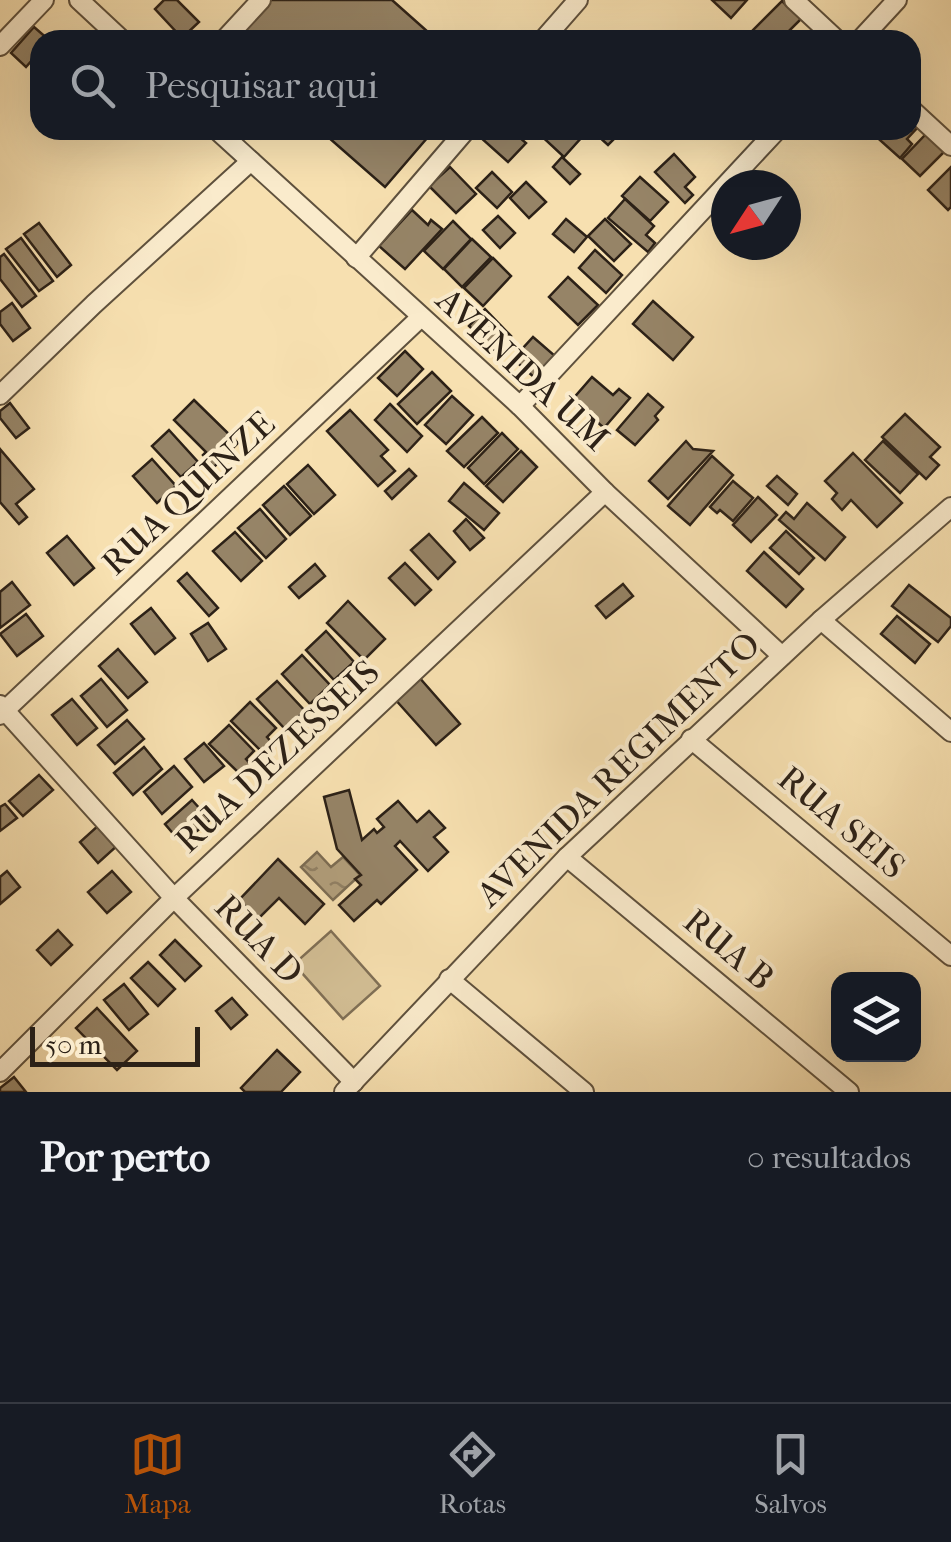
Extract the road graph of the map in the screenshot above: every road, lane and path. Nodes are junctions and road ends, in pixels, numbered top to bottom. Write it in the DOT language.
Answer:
graph roads {
  1 [pos="44,0"];
  2 [pos="79,0"];
  3 [pos="260,0"];
  4 [pos="578,0"];
  5 [pos="794,0"];
  6 [pos="897,0"];
  7 [pos="111,30"];
  8 [pos="233,30"];
  9 [pos="552,30"];
  10 [pos="826,30"];
  11 [pos="869,30"];
  12 [pos="0,46"];
  13 [pos="921,118"];
  14 [pos="228,140"];
  15 [pos="457,140"];
  16 [pos="767,140"];
  17 [pos="951,146"];
  18 [pos="251,162"];
  19 [pos="356,258"];
  20 [pos="421,317"];
  21 [pos="0,395"];
  22 [pos="520,406"];
  23 [pos="605,492"];
  24 [pos="951,508"];
  25 [pos="821,620"];
  26 [pos="782,656"];
  27 [pos="2,710"];
  28 [pos="951,732"];
  29 [pos="691,739"];
  30 [pos="568,856"];
  31 [pos="174,898"];
  32 [pos="951,956"];
  33 [pos="449,978"];
  34 [pos="0,1072"];
  35 [pos="349,1087"];
  36 [pos="584,1092"];
  37 [pos="849,1092"];
  1 -- 12 [label="street"];
  2 -- 7 [label="street"];
  3 -- 8 [label="street"];
  4 -- 9 [label="street"];
  5 -- 10 [label="street"];
  6 -- 11 [label="street"];
  13 -- 17 [label="street"];
  14 -- 18 [label="street, AVENIDA UM"];
  15 -- 19 [label="street"];
  16 -- 22 [label="street"];
  18 -- 19 [label="street, AVENIDA UM"];
  18 -- 21 [label="street"];
  19 -- 20 [label="street, AVENIDA UM"];
  20 -- 22 [label="street, AVENIDA UM"];
  20 -- 27 [label="street, RUA QUINZE"];
  22 -- 23 [label="street, AVENIDA UM"];
  23 -- 26 [label="street, AVENIDA UM"];
  23 -- 31 [label="street, RUA DEZESSEIS"];
  24 -- 25 [label="street, AVENIDA REGIMENTO"];
  25 -- 26 [label="street, AVENIDA REGIMENTO"];
  25 -- 28 [label="street"];
  26 -- 29 [label="street, AVENIDA REGIMENTO"];
  27 -- 31 [label="street, RUA D"];
  29 -- 30 [label="street, AVENIDA REGIMENTO"];
  29 -- 32 [label="street, RUA SEIS"];
  30 -- 33 [label="street, AVENIDA REGIMENTO"];
  30 -- 37 [label="street, RUA B"];
  31 -- 34 [label="street, RUA DEZESSEIS"];
  31 -- 35 [label="street, RUA D"];
  33 -- 35 [label="street, AVENIDA REGIMENTO"];
  33 -- 36 [label="street"];
}
